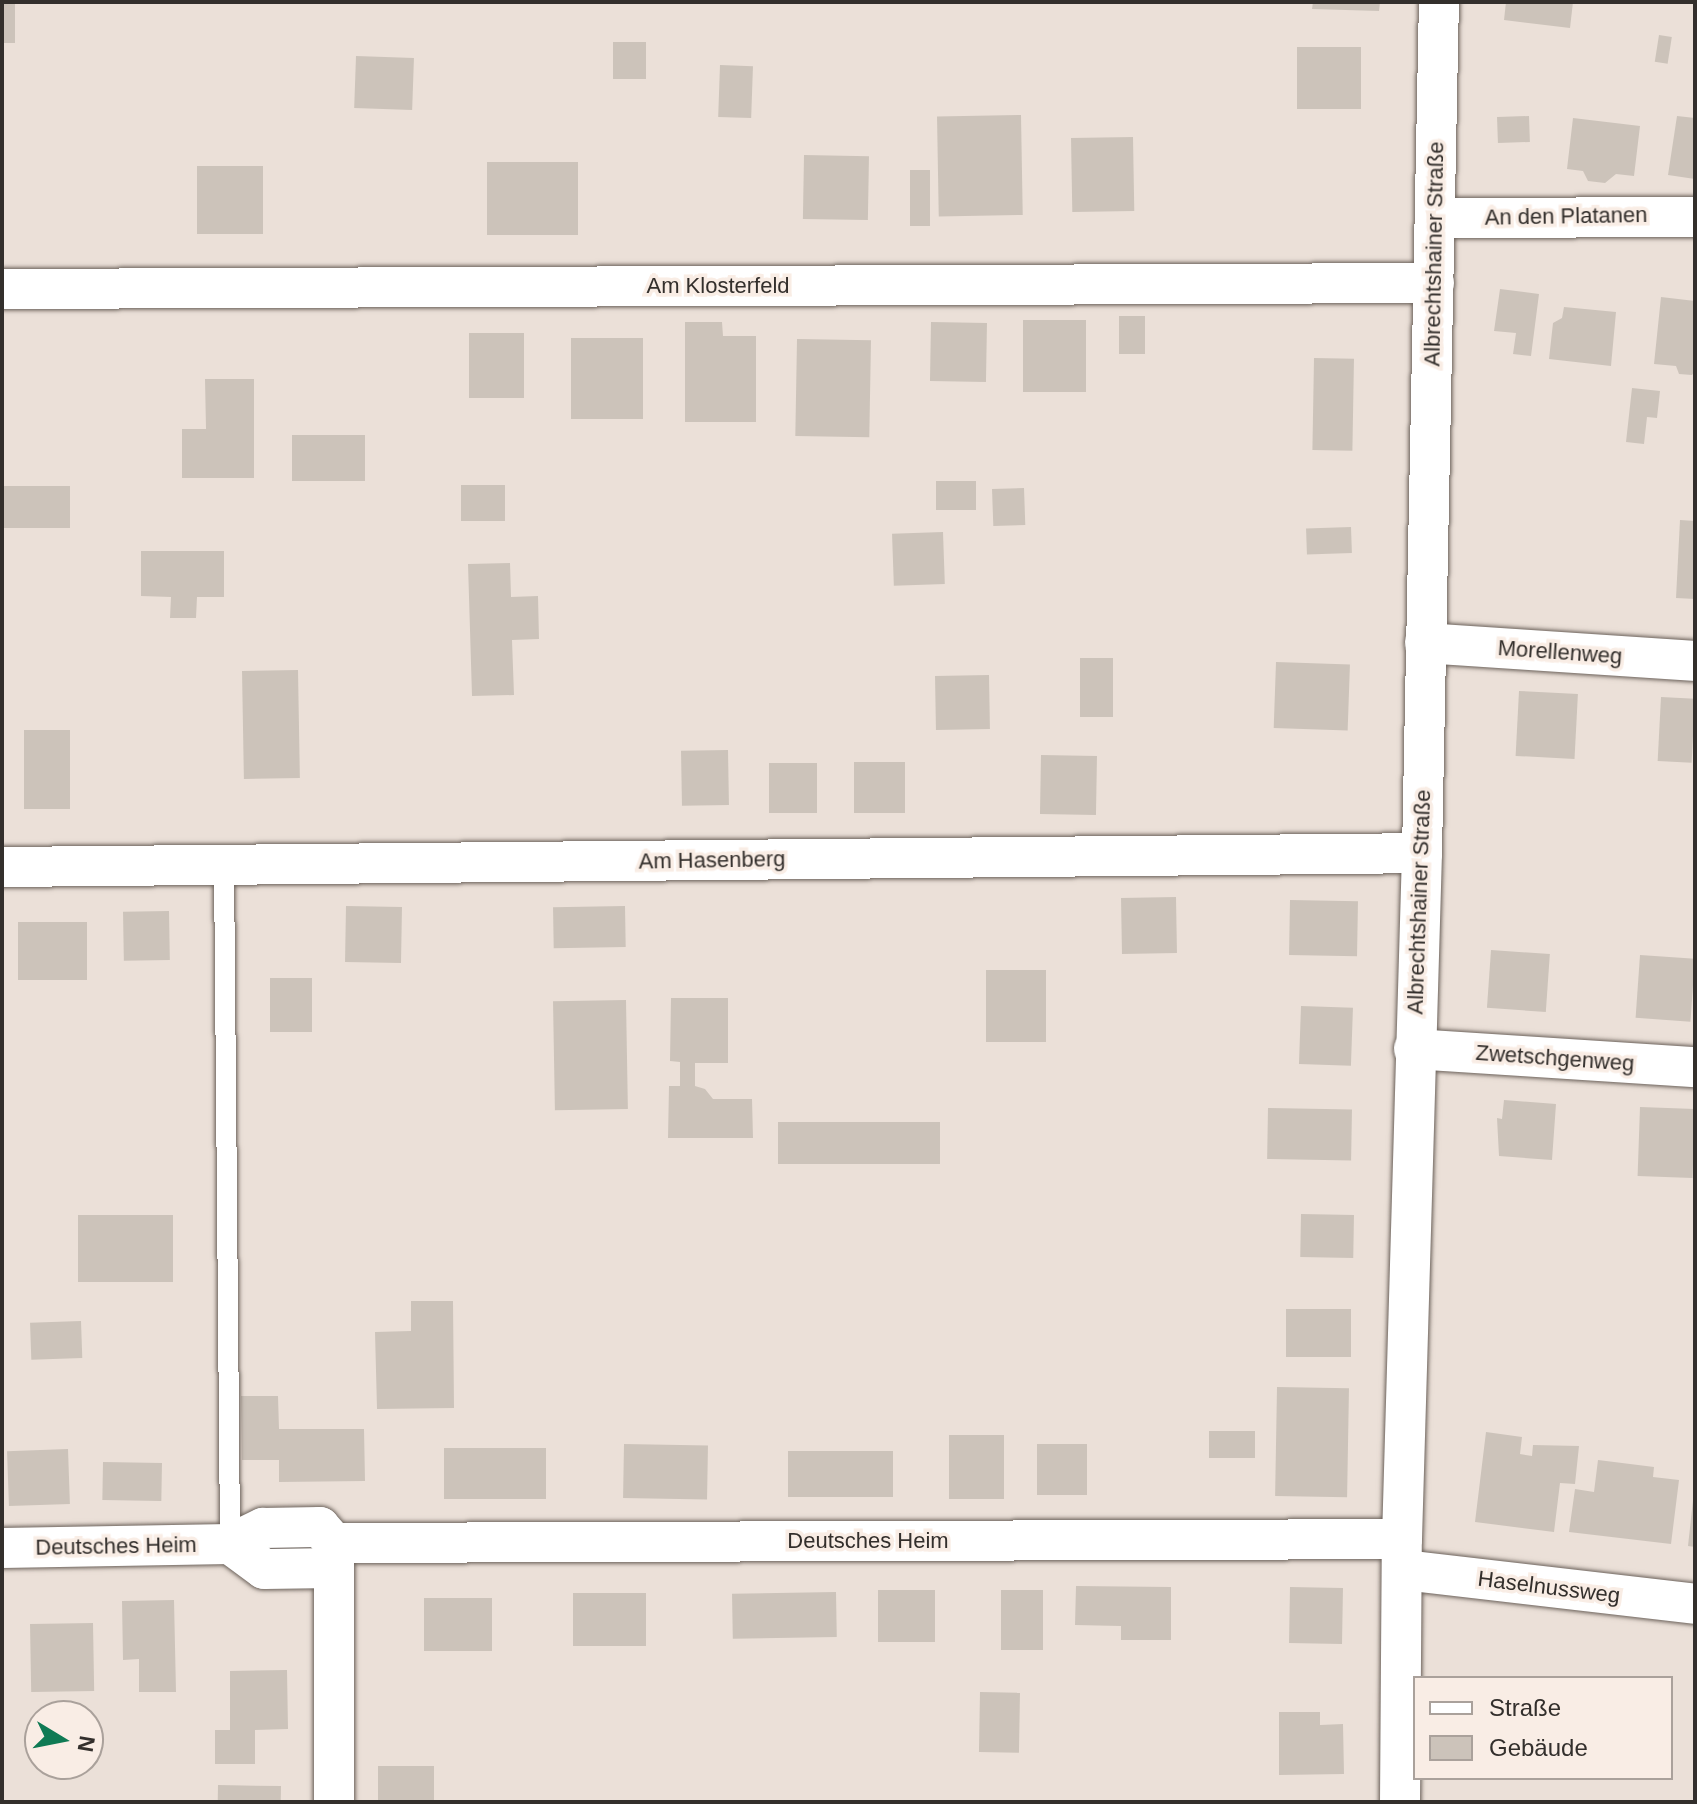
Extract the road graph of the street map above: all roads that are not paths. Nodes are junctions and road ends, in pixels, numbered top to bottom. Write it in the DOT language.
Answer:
graph roads {
  1 [pos="1439,2"];
  2 [pos="1695,217"];
  3 [pos="1436,218"];
  4 [pos="1434,283"];
  5 [pos="2,289"];
  6 [pos="1425,643"];
  7 [pos="1695,661"];
  8 [pos="1422,853"];
  9 [pos="224,865"];
  10 [pos="2,867"];
  11 [pos="1414,1049"];
  12 [pos="1695,1067"];
  13 [pos="230,1544"];
  14 [pos="2,1548"];
  15 [pos="334,1555"];
  16 [pos="1403,1555"];
  17 [pos="1695,1604"];
  18 [pos="334,1802"];
  19 [pos="1400,1802"];
  1 -- 3 [label="street, Albrechtshainer Straße"];
  2 -- 3 [label="street, An den Platanen"];
  3 -- 4 [label="street, Albrechtshainer Straße"];
  4 -- 5 [label="street, Am Klosterfeld"];
  4 -- 6 [label="street, Albrechtshainer Straße"];
  6 -- 7 [label="street, Morellenweg"];
  6 -- 8 [label="street, Albrechtshainer Straße"];
  8 -- 9 [label="street, Am Hasenberg"];
  8 -- 11 [label="street, Albrechtshainer Straße"];
  9 -- 10 [label="street, Am Hasenberg"];
  9 -- 13 [label="lane"];
  11 -- 12 [label="street, Zwetschgenweg"];
  11 -- 16 [label="street, Albrechtshainer Straße"];
  13 -- 14 [label="street, Deutsches Heim"];
  13 -- 15 [label="street, Deutsches Heim"];
  15 -- 16 [label="street, Deutsches Heim"];
  15 -- 18 [label="street"];
  16 -- 17 [label="street, Haselnussweg"];
  16 -- 19 [label="street, Albrechtshainer Straße"];
}
